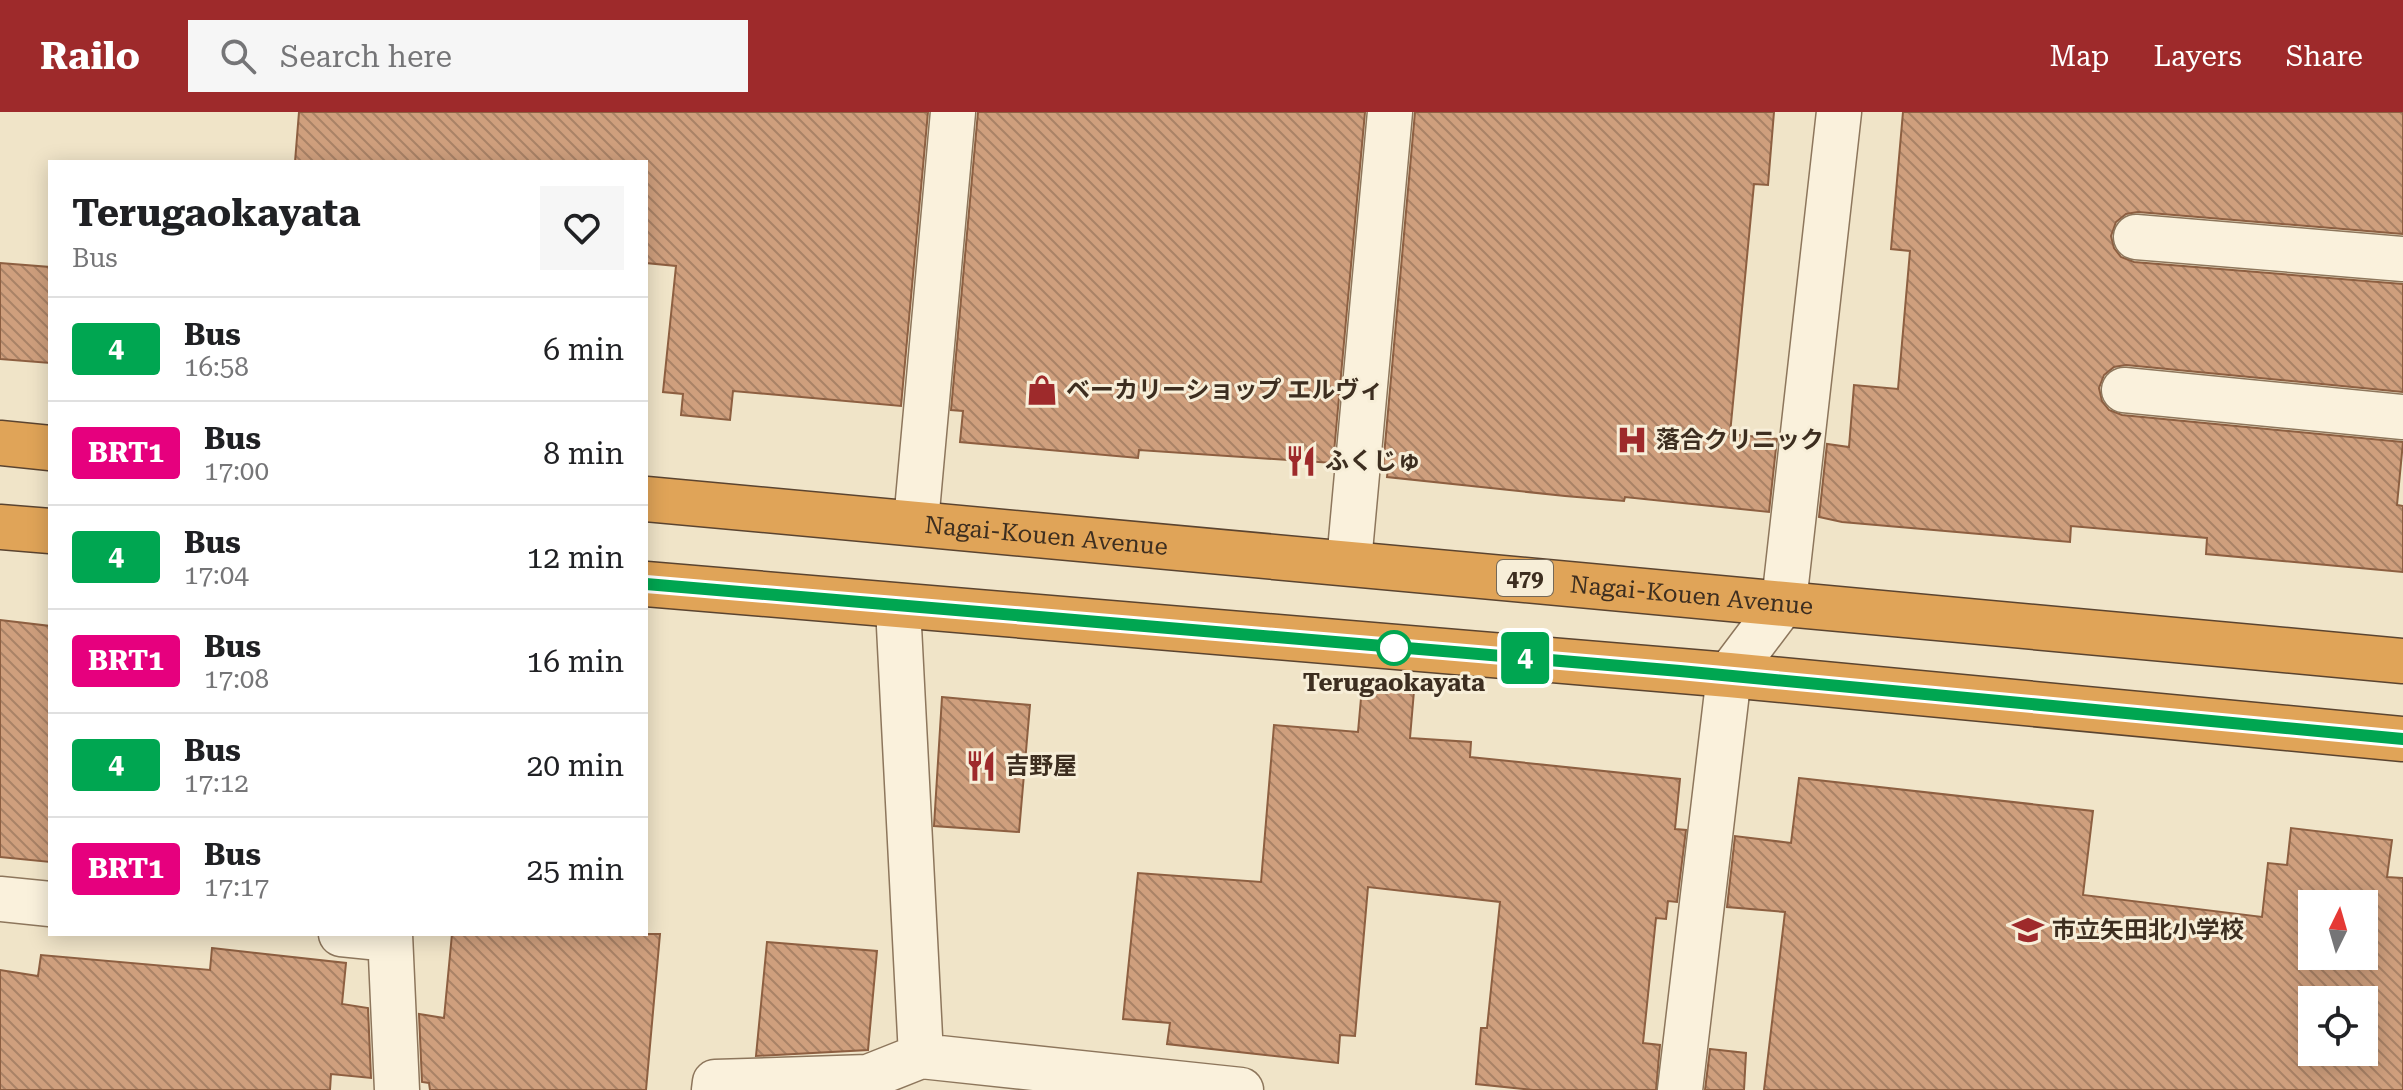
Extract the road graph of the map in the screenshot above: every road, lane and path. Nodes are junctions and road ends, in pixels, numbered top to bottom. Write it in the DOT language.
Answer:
graph roads {
  1 [pos="953,112"];
  2 [pos="1390,112"];
  3 [pos="1839,112"];
  4 [pos="2136,237"];
  5 [pos="2403,259"];
  6 [pos="2124,390"];
  7 [pos="2403,417"];
  8 [pos="0,443"];
  9 [pos="48,448"];
  10 [pos="648,499"];
  11 [pos="916,522"];
  12 [pos="0,527"];
  13 [pos="48,531"];
  14 [pos="1349,562"];
  15 [pos="648,584"];
  16 [pos="1784,602"];
  17 [pos="898,607"];
  18 [pos="2403,661"];
  19 [pos="1729,675"];
  20 [pos="2403,739"];
  21 [pos="0,899"];
  22 [pos="48,904"];
  23 [pos="390,936"];
  24 [pos="921,1056"];
  25 [pos="1022,1078"];
  26 [pos="397,1090"];
  27 [pos="714,1090"];
  28 [pos="1241,1090"];
  29 [pos="1680,1090"];
  1 -- 11 [label="street"];
  2 -- 14 [label="street"];
  3 -- 16 [label="street"];
  4 -- 5 [label="street"];
  6 -- 7 [label="street"];
  8 -- 9 [label="highway"];
  10 -- 11 [label="highway, Nagai-Kouen Avenue / 479"];
  11 -- 14 [label="highway, Nagai-Kouen Avenue / 479"];
  12 -- 13 [label="highway"];
  14 -- 16 [label="highway, Nagai-Kouen Avenue / 479"];
  15 -- 17 [label="highway"];
  16 -- 18 [label="highway, Nagai-Kouen Avenue / 479"];
  16 -- 19 [label="street"];
  17 -- 19 [label="highway"];
  17 -- 24 [label="street"];
  19 -- 20 [label="highway"];
  19 -- 29 [label="street"];
  21 -- 22 [label="street"];
  23 -- 26 [label="street"];
  24 -- 25 [label="street"];
  24 -- 27 [label="street"];
  25 -- 28 [label="street"];
}
